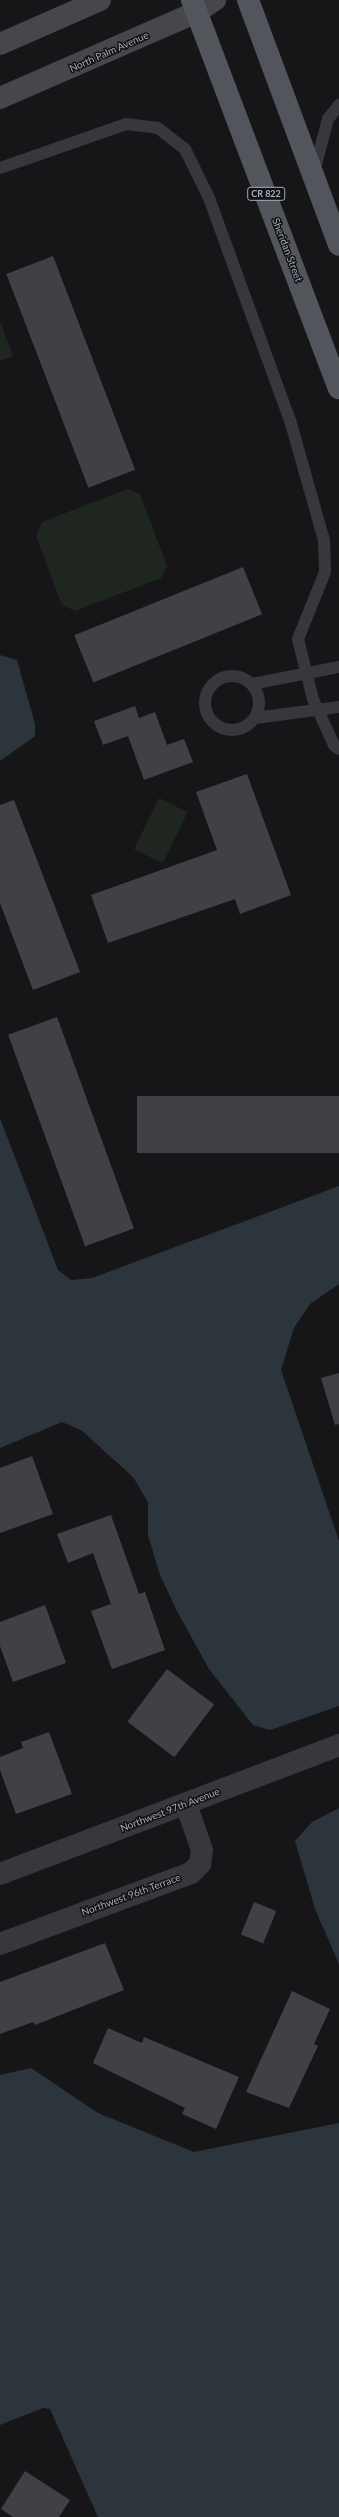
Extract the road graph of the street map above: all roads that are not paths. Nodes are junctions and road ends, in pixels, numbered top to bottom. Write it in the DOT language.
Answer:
graph roads {
  1 [pos="100,0"];
  2 [pos="248,0"];
  3 [pos="201,4"];
  4 [pos="0,44"];
  5 [pos="0,98"];
  6 [pos="339,105"];
  7 [pos="0,168"];
  8 [pos="313,175"];
  9 [pos="339,245"];
  10 [pos="339,388"];
  11 [pos="339,667"];
  12 [pos="307,674"];
  13 [pos="252,684"];
  14 [pos="339,707"];
  15 [pos="318,708"];
  16 [pos="255,718"];
  17 [pos="339,749"];
  18 [pos="339,1744"];
  19 [pos="186,1804"];
  20 [pos="0,1874"];
  21 [pos="0,1944"];
  1 -- 4 [label="main road"];
  2 -- 8 [label="main road"];
  3 -- 5 [label="main road, North Palm Avenue"];
  3 -- 10 [label="main road, Sheridan Street / CR 822"];
  6 -- 8 [label="lane"];
  7 -- 12 [label="lane"];
  8 -- 9 [label="main road"];
  11 -- 12 [label="lane"];
  12 -- 13 [label="lane"];
  12 -- 15 [label="lane"];
  13 -- 16 [label="lane"];
  13 -- 16 [label="lane"];
  14 -- 15 [label="lane"];
  15 -- 16 [label="lane"];
  15 -- 17 [label="lane"];
  18 -- 19 [label="street, Northwest 97th Avenue"];
  19 -- 20 [label="street, Northwest 97th Avenue"];
  19 -- 21 [label="street, Northwest 96th Terrace"];
}
